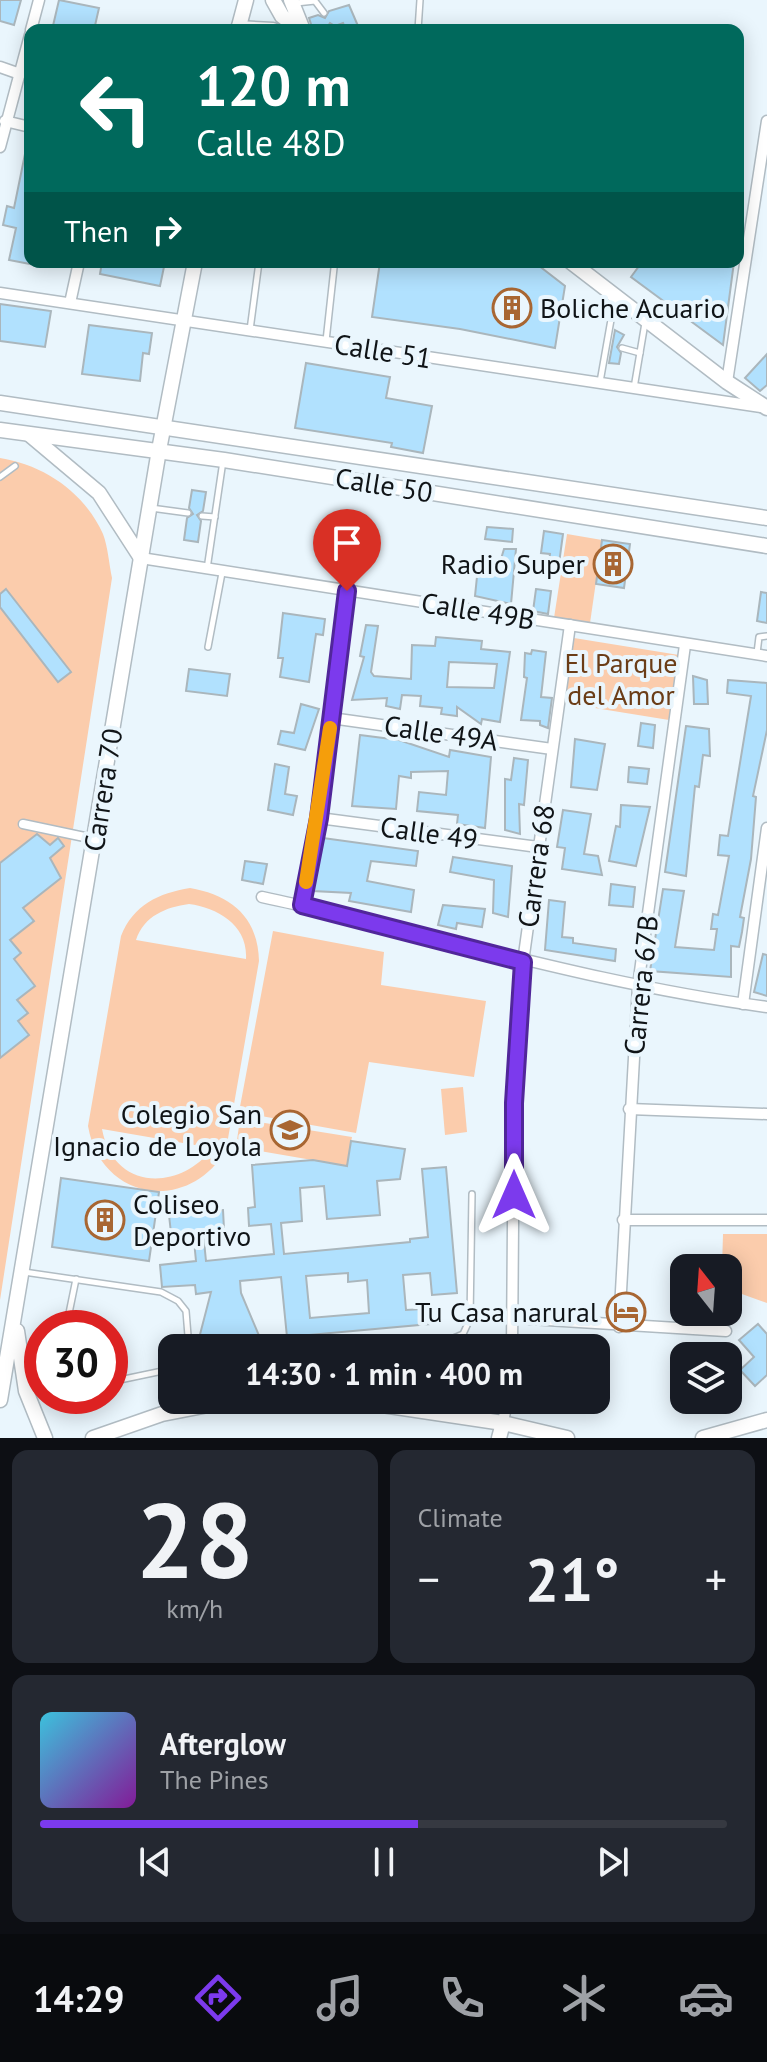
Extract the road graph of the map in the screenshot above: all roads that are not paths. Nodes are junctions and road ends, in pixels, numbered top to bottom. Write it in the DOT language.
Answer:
graph roads {
  1 [pos="39,0"];
  2 [pos="246,0"];
  3 [pos="273,0"];
  4 [pos="420,0"];
  5 [pos="291,2"];
  6 [pos="324,13"];
  7 [pos="33,24"];
  8 [pos="239,24"];
  9 [pos="293,24"];
  10 [pos="300,24"];
  11 [pos="418,24"];
  12 [pos="24,59"];
  13 [pos="0,67"];
  14 [pos="20,74"];
  15 [pos="5,121"];
  16 [pos="767,121"];
  17 [pos="24,126"];
  18 [pos="0,147"];
  19 [pos="78,268"];
  20 [pos="194,268"];
  21 [pos="258,268"];
  22 [pos="334,268"];
  23 [pos="579,268"];
  24 [pos="0,293"];
  25 [pos="615,296"];
  26 [pos="70,303"];
  27 [pos="645,319"];
  28 [pos="184,320"];
  29 [pos="249,331"];
  30 [pos="326,342"];
  31 [pos="622,348"];
  32 [pos="640,353"];
  33 [pos="727,382"];
  34 [pos="600,383"];
  35 [pos="633,389"];
  36 [pos="0,403"];
  37 [pos="767,408"];
  38 [pos="162,426"];
  39 [pos="0,430"];
  40 [pos="30,435"];
  41 [pos="159,450"];
  42 [pos="224,460"];
  43 [pos="15,466"];
  44 [pos="0,477"];
  45 [pos="150,508"];
  46 [pos="188,513"];
  47 [pos="202,516"];
  48 [pos="215,517"];
  49 [pos="767,518"];
  50 [pos="767,546"];
  51 [pos="141,558"];
  52 [pos="207,569"];
  53 [pos="222,572"];
  54 [pos="347,591"];
  55 [pos="570,625"];
  56 [pos="767,636"];
  57 [pos="685,645"];
  58 [pos="208,647"];
  59 [pos="762,655"];
  60 [pos="331,718"];
  61 [pos="552,749"];
  62 [pos="319,818"];
  63 [pos="23,824"];
  64 [pos="767,828"];
  65 [pos="95,840"];
  66 [pos="538,847"];
  67 [pos="262,897"];
  68 [pos="302,905"];
  69 [pos="523,962"];
  70 [pos="638,986"];
  71 [pos="743,1004"];
  72 [pos="767,1007"];
  73 [pos="629,1109"];
  74 [pos="767,1114"];
  75 [pos="472,1194"];
  76 [pos="623,1220"];
  77 [pos="767,1220"];
  78 [pos="23,1272"];
  79 [pos="76,1279"];
  80 [pos="70,1310"];
  81 [pos="514,1318"];
  82 [pos="15,1319"];
  83 [pos="619,1327"];
  84 [pos="726,1331"];
  85 [pos="188,1334"];
  86 [pos="463,1334"];
  87 [pos="513,1334"];
  88 [pos="158,1372"];
  89 [pos="128,1378"];
  90 [pos="0,1400"];
  91 [pos="162,1414"];
  92 [pos="423,1414"];
  93 [pos="767,1420"];
  94 [pos="501,1431"];
  95 [pos="45,1438"];
  96 [pos="93,1438"];
  97 [pos="567,1438"];
  98 [pos="703,1438"];
  1 -- 7 [label="street"];
  2 -- 8 [label="main road"];
  3 -- 9 [label="main road"];
  4 -- 11 [label="lane"];
  5 -- 6 [label="lane"];
  5 -- 10 [label="main road"];
  12 -- 14 [label="street"];
  13 -- 14 [label="street"];
  14 -- 15 [label="street"];
  15 -- 17 [label="street"];
  15 -- 18 [label="street"];
  16 -- 33 [label="street"];
  19 -- 26 [label="street"];
  20 -- 28 [label="main road, Carrera 70"];
  21 -- 29 [label="lane"];
  22 -- 30 [label="lane"];
  23 -- 25 [label="main road"];
  24 -- 26 [label="street, Calle 51"];
  25 -- 27 [label="main road"];
  25 -- 34 [label="lane"];
  26 -- 28 [label="street, Calle 51"];
  27 -- 32 [label="lane"];
  27 -- 33 [label="main road"];
  28 -- 29 [label="street, Calle 51"];
  28 -- 38 [label="main road, Carrera 70"];
  29 -- 30 [label="street, Calle 51"];
  30 -- 34 [label="street, Calle 51"];
  31 -- 32 [label="lane"];
  32 -- 35 [label="lane"];
  33 -- 37 [label="main road"];
  34 -- 35 [label="street, Calle 51"];
  35 -- 37 [label="street, Calle 51"];
  36 -- 38 [label="main road, Calle 50"];
  38 -- 41 [label="main road, Carrera 70"];
  38 -- 49 [label="main road, Calle 50"];
  39 -- 40 [label="main road, Calle 50"];
  40 -- 41 [label="main road, Calle 50"];
  40 -- 51 [label="main road"];
  41 -- 42 [label="main road, Calle 50"];
  41 -- 45 [label="main road, Carrera 70"];
  42 -- 48 [label="lane"];
  42 -- 50 [label="main road, Calle 50"];
  43 -- 44 [label="lane"];
  45 -- 46 [label="lane"];
  45 -- 51 [label="main road, Carrera 70"];
  47 -- 48 [label="lane"];
  48 -- 52 [label="lane"];
  51 -- 52 [label="street, Calle 49B"];
  51 -- 65 [label="main road, Carrera 70"];
  52 -- 53 [label="street, Calle 49B"];
  53 -- 54 [label="street, Calle 49B"];
  53 -- 58 [label="lane"];
  54 -- 55 [label="street, Calle 49B"];
  54 -- 60 [label="street"];
  55 -- 57 [label="street, Calle 49B"];
  55 -- 61 [label="street, Carrera 68"];
  56 -- 59 [label="lane"];
  57 -- 59 [label="street, Calle 49B"];
  57 -- 70 [label="street, Carrera 67B"];
  60 -- 61 [label="street, Calle 49A"];
  60 -- 62 [label="street"];
  61 -- 66 [label="street, Carrera 68"];
  62 -- 66 [label="street, Calle 49"];
  62 -- 68 [label="street"];
  63 -- 65 [label="street"];
  64 -- 71 [label="street"];
  65 -- 78 [label="main road, Carrera 70"];
  66 -- 69 [label="street, Carrera 68"];
  67 -- 68 [label="street"];
  68 -- 69 [label="street"];
  69 -- 70 [label="street"];
  69 -- 81 [label="street, Carrera 68"];
  70 -- 71 [label="street"];
  70 -- 73 [label="street, Carrera 67B"];
  71 -- 72 [label="street"];
  73 -- 74 [label="street"];
  73 -- 76 [label="street, Carrera 67B"];
  75 -- 86 [label="lane"];
  76 -- 77 [label="street"];
  76 -- 83 [label="street, Carrera 67B"];
  78 -- 79 [label="lane"];
  78 -- 82 [label="main road, Carrera 70"];
  79 -- 80 [label="lane"];
  79 -- 85 [label="lane"];
  81 -- 83 [label="street"];
  81 -- 87 [label="street, Carrera 68"];
  82 -- 90 [label="main road, Carrera 70"];
  82 -- 95 [label="main road, Carrera 70"];
  83 -- 84 [label="street"];
  88 -- 89 [label="lane"];
  91 -- 96 [label="main road"];
  92 -- 94 [label="main road"];
  93 -- 98 [label="main road"];
  94 -- 97 [label="main road"];
}
